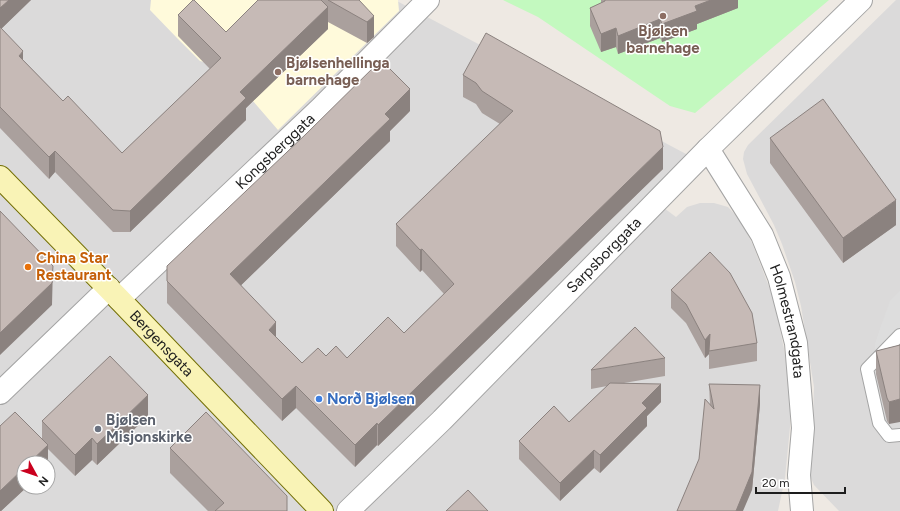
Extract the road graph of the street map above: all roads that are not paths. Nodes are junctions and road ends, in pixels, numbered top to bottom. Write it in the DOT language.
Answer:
graph roads {
  1 [pos="428,0"];
  2 [pos="861,0"];
  3 [pos="708,149"];
  4 [pos="0,177"];
  5 [pos="114,293"];
  6 [pos="900,335"];
  7 [pos="0,393"];
  8 [pos="900,435"];
  9 [pos="322,511"];
  10 [pos="348,511"];
  11 [pos="802,511"];
  1 -- 5 [label="street, Kongsberggata"];
  2 -- 3 [label="street, Sarpsborggata"];
  3 -- 10 [label="street, Sarpsborggata"];
  3 -- 11 [label="street, Holmestrandgata"];
  4 -- 5 [label="street, Bergensgata"];
  5 -- 7 [label="street, Kongsberggata"];
  5 -- 9 [label="street, Bergensgata"];
  6 -- 8 [label="lane"];
}
